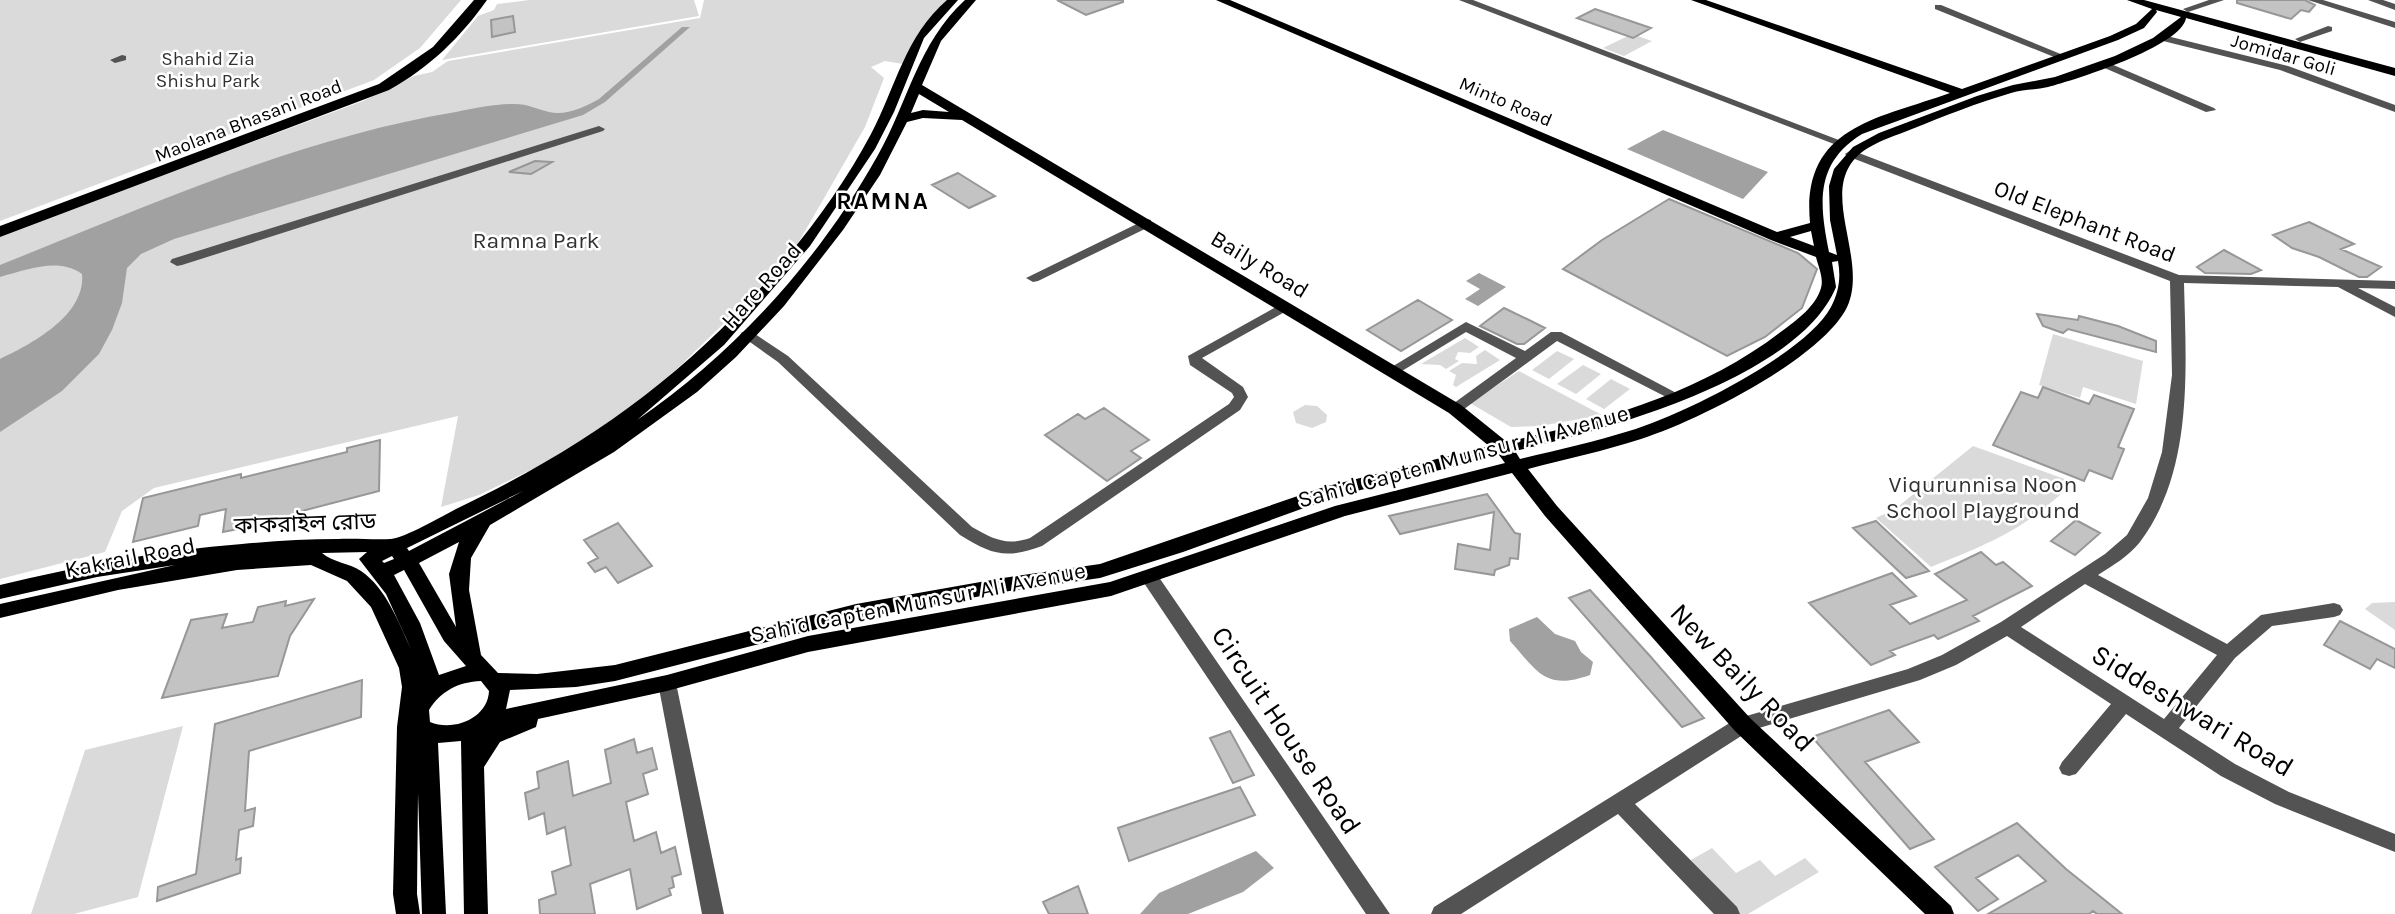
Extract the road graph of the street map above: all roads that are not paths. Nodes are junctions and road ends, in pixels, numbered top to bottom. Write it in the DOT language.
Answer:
graph roads {
  1 [pos="467,0"];
  2 [pos="481,0"];
  3 [pos="953,0"];
  4 [pos="971,0"];
  5 [pos="1221,0"];
  6 [pos="1464,0"];
  7 [pos="1696,0"];
  8 [pos="2122,0"];
  9 [pos="2132,0"];
  10 [pos="2172,0"];
  11 [pos="2219,0"];
  12 [pos="2313,0"];
  13 [pos="2373,0"];
  14 [pos="2152,3"];
  15 [pos="1938,7"];
  16 [pos="2395,7"];
  17 [pos="2185,9"];
  18 [pos="2395,25"];
  19 [pos="2134,28"];
  20 [pos="2328,29"];
  21 [pos="2163,38"];
  22 [pos="2300,39"];
  23 [pos="2063,57"];
  24 [pos="2104,64"];
  25 [pos="2394,69"];
  26 [pos="2033,77"];
  27 [pos="2006,85"];
  28 [pos="915,86"];
  29 [pos="1961,93"];
  30 [pos="2395,109"];
  31 [pos="2210,110"];
  32 [pos="969,117"];
  33 [pos="902,120"];
  34 [pos="599,129"];
  35 [pos="1838,142"];
  36 [pos="1852,154"];
  37 [pos="1147,223"];
  38 [pos="0,225"];
  39 [pos="1818,225"];
  40 [pos="0,232"];
  41 [pos="1776,237"];
  42 [pos="1823,256"];
  43 [pos="1844,260"];
  44 [pos="177,262"];
  45 [pos="1033,278"];
  46 [pos="2177,279"];
  47 [pos="771,282"];
  48 [pos="2341,285"];
  49 [pos="2395,285"];
  50 [pos="790,287"];
  51 [pos="1285,306"];
  52 [pos="2395,313"];
  53 [pos="747,335"];
  54 [pos="1784,348"];
  55 [pos="1526,357"];
  56 [pos="1392,371"];
  57 [pos="1676,397"];
  58 [pos="1455,409"];
  59 [pos="1502,447"];
  60 [pos="1517,465"];
  61 [pos="460,513"];
  62 [pos="491,516"];
  63 [pos="291,547"];
  64 [pos="402,553"];
  65 [pos="312,558"];
  66 [pos="376,566"];
  67 [pos="2086,577"];
  68 [pos="1150,578"];
  69 [pos="0,592"];
  70 [pos="2334,610"];
  71 [pos="0,611"];
  72 [pos="2007,627"];
  73 [pos="2228,653"];
  74 [pos="483,671"];
  75 [pos="667,683"];
  76 [pos="591,699"];
  77 [pos="421,701"];
  78 [pos="2124,702"];
  79 [pos="477,725"];
  80 [pos="1743,725"];
  81 [pos="2166,730"];
  82 [pos="427,733"];
  83 [pos="471,768"];
  84 [pos="2069,768"];
  85 [pos="1621,803"];
  86 [pos="2395,844"];
  87 [pos="408,914"];
  88 [pos="434,914"];
  89 [pos="476,914"];
  90 [pos="713,914"];
  91 [pos="1379,914"];
  92 [pos="1442,914"];
  93 [pos="1729,914"];
  94 [pos="1942,914"];
  1 -- 38 [label="highway, Maolana Bhasani Road"];
  2 -- 40 [label="highway, Maolana Bhasani Road"];
  3 -- 47 [label="main road"];
  4 -- 28 [label="main road, Hare Road"];
  5 -- 41 [label="main road, Minto Road"];
  6 -- 35 [label="street"];
  7 -- 29 [label="main road"];
  8 -- 14 [label="main road"];
  9 -- 25 [label="main road"];
  10 -- 26 [label="main road"];
  11 -- 17 [label="street"];
  12 -- 18 [label="street"];
  13 -- 16 [label="street"];
  14 -- 17 [label="main road"];
  14 -- 19 [label="main road"];
  14 -- 25 [label="main road"];
  14 -- 26 [label="main road"];
  15 -- 23 [label="street"];
  17 -- 21 [label="main road"];
  17 -- 22 [label="main road"];
  17 -- 25 [label="main road"];
  17 -- 25 [label="main road"];
  19 -- 21 [label="main road"];
  19 -- 23 [label="main road"];
  20 -- 22 [label="street"];
  21 -- 24 [label="main road"];
  21 -- 30 [label="street, Jomidar Goli"];
  22 -- 25 [label="main road"];
  23 -- 27 [label="main road"];
  24 -- 27 [label="main road"];
  24 -- 31 [label="street"];
  26 -- 27 [label="main road"];
  27 -- 29 [label="main road"];
  27 -- 36 [label="main road"];
  28 -- 32 [label="main road, Baily Road"];
  28 -- 33 [label="main road, Hare Road"];
  29 -- 35 [label="main road"];
  32 -- 33 [label="main road"];
  32 -- 37 [label="main road, Baily Road"];
  33 -- 50 [label="main road, Hare Road"];
  34 -- 44 [label="street"];
  35 -- 39 [label="main road, Sahid Capten Munsur Ali Avenue"];
  36 -- 43 [label="main road, Sahid Capten Munsur Ali Avenue"];
  36 -- 46 [label="street, Old Elephant Road"];
  37 -- 45 [label="street"];
  37 -- 51 [label="main road, Baily Road"];
  39 -- 41 [label="main road"];
  39 -- 42 [label="main road, Sahid Capten Munsur Ali Avenue"];
  41 -- 42 [label="main road, Minto Road"];
  42 -- 43 [label="main road, Minto Road"];
  42 -- 54 [label="main road, Sahid Capten Munsur Ali Avenue"];
  43 -- 54 [label="main road, Sahid Capten Munsur Ali Avenue"];
  46 -- 48 [label="street, Old Elephant Road"];
  46 -- 67 [label="street"];
  47 -- 50 [label="main road"];
  47 -- 61 [label="main road"];
  48 -- 49 [label="street, Old Elephant Road"];
  48 -- 52 [label="street"];
  50 -- 53 [label="main road, Hare Road"];
  51 -- 53 [label="street"];
  51 -- 56 [label="main road, Baily Road"];
  53 -- 62 [label="main road, Hare Road"];
  54 -- 57 [label="main road, Sahid Capten Munsur Ali Avenue"];
  54 -- 60 [label="main road, Sahid Capten Munsur Ali Avenue"];
  55 -- 56 [label="street"];
  55 -- 57 [label="street"];
  55 -- 58 [label="street"];
  56 -- 58 [label="main road, Baily Road"];
  57 -- 59 [label="main road, Sahid Capten Munsur Ali Avenue"];
  58 -- 59 [label="main road, Baily Road"];
  59 -- 60 [label="main road, Baily Road"];
  59 -- 74 [label="main road, Sahid Capten Munsur Ali Avenue"];
  60 -- 68 [label="main road, Sahid Capten Munsur Ali Avenue"];
  60 -- 80 [label="main road, New Baily Road"];
  61 -- 63 [label="main road"];
  61 -- 64 [label="main road"];
  62 -- 64 [label="main road, Hare Road"];
  62 -- 74 [label="main road"];
  63 -- 64 [label="main road, কাকরাইল রোড"];
  63 -- 69 [label="main road, Kakrail Road"];
  64 -- 66 [label="main road"];
  64 -- 74 [label="main road"];
  65 -- 66 [label="main road, কাকরাইল রোড"];
  65 -- 71 [label="main road, Kakrail Road"];
  65 -- 77 [label="main road"];
  66 -- 77 [label="main road"];
  67 -- 72 [label="street"];
  67 -- 73 [label="street"];
  68 -- 75 [label="main road, Sahid Capten Munsur Ali Avenue"];
  68 -- 91 [label="street, Circuit House Road"];
  70 -- 73 [label="street"];
  72 -- 78 [label="street, Siddeshwari Road"];
  72 -- 80 [label="street"];
  73 -- 81 [label="street"];
  74 -- 77 [label="main road"];
  74 -- 79 [label="main road"];
  75 -- 76 [label="main road, Sahid Capten Munsur Ali Avenue"];
  75 -- 90 [label="street"];
  76 -- 79 [label="main road, Sahid Capten Munsur Ali Avenue"];
  76 -- 83 [label="main road"];
  77 -- 82 [label="main road"];
  77 -- 87 [label="main road"];
  78 -- 81 [label="street, Siddeshwari Road"];
  78 -- 84 [label="street"];
  79 -- 82 [label="main road"];
  79 -- 83 [label="main road"];
  80 -- 85 [label="street"];
  80 -- 94 [label="main road, New Baily Road"];
  81 -- 86 [label="street, Siddeshwari Road"];
  82 -- 88 [label="main road"];
  83 -- 89 [label="main road"];
  85 -- 92 [label="street"];
  85 -- 93 [label="street"];
}
